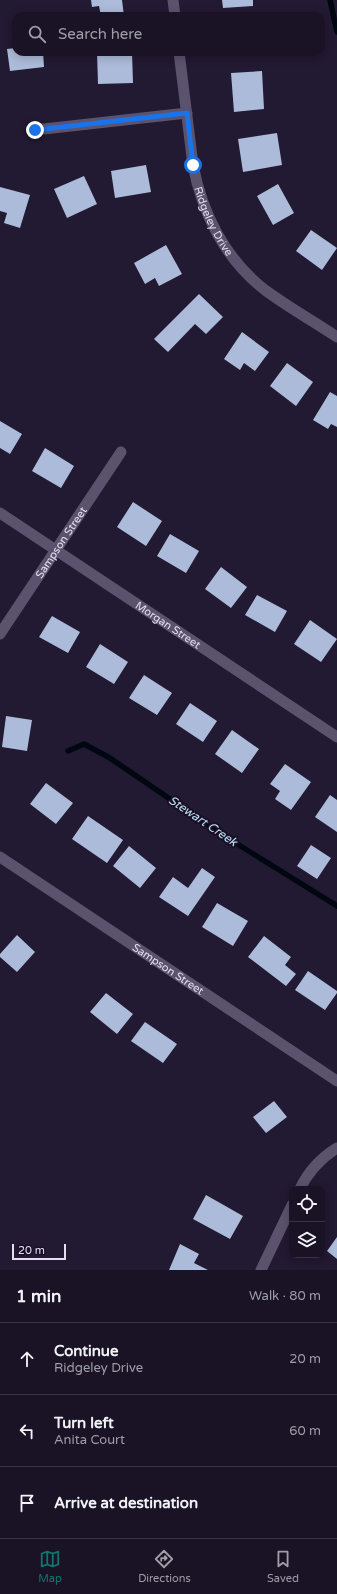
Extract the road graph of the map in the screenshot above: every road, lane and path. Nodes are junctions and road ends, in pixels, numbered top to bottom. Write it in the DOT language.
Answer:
graph roads {
  1 [pos="173,0"];
  2 [pos="174,12"];
  3 [pos="180,56"];
  4 [pos="187,113"];
  5 [pos="35,130"];
  6 [pos="337,337"];
  7 [pos="121,452"];
  8 [pos="0,513"];
  9 [pos="56,550"];
  10 [pos="0,634"];
  11 [pos="337,737"];
  12 [pos="0,857"];
  13 [pos="337,1081"];
  14 [pos="337,1148"];
  15 [pos="302,1186"];
  16 [pos="289,1211"];
  17 [pos="261,1270"];
  1 -- 2 [label="street"];
  3 -- 4 [label="street, Ridgeley Drive"];
  4 -- 5 [label="street"];
  4 -- 6 [label="street, Ridgeley Drive"];
  7 -- 9 [label="street, Sampson Street"];
  8 -- 9 [label="street, Morgan Street"];
  9 -- 10 [label="street, Sampson Street"];
  9 -- 11 [label="street, Morgan Street"];
  12 -- 13 [label="street, Sampson Street"];
  14 -- 15 [label="street"];
  16 -- 17 [label="street"];
}
